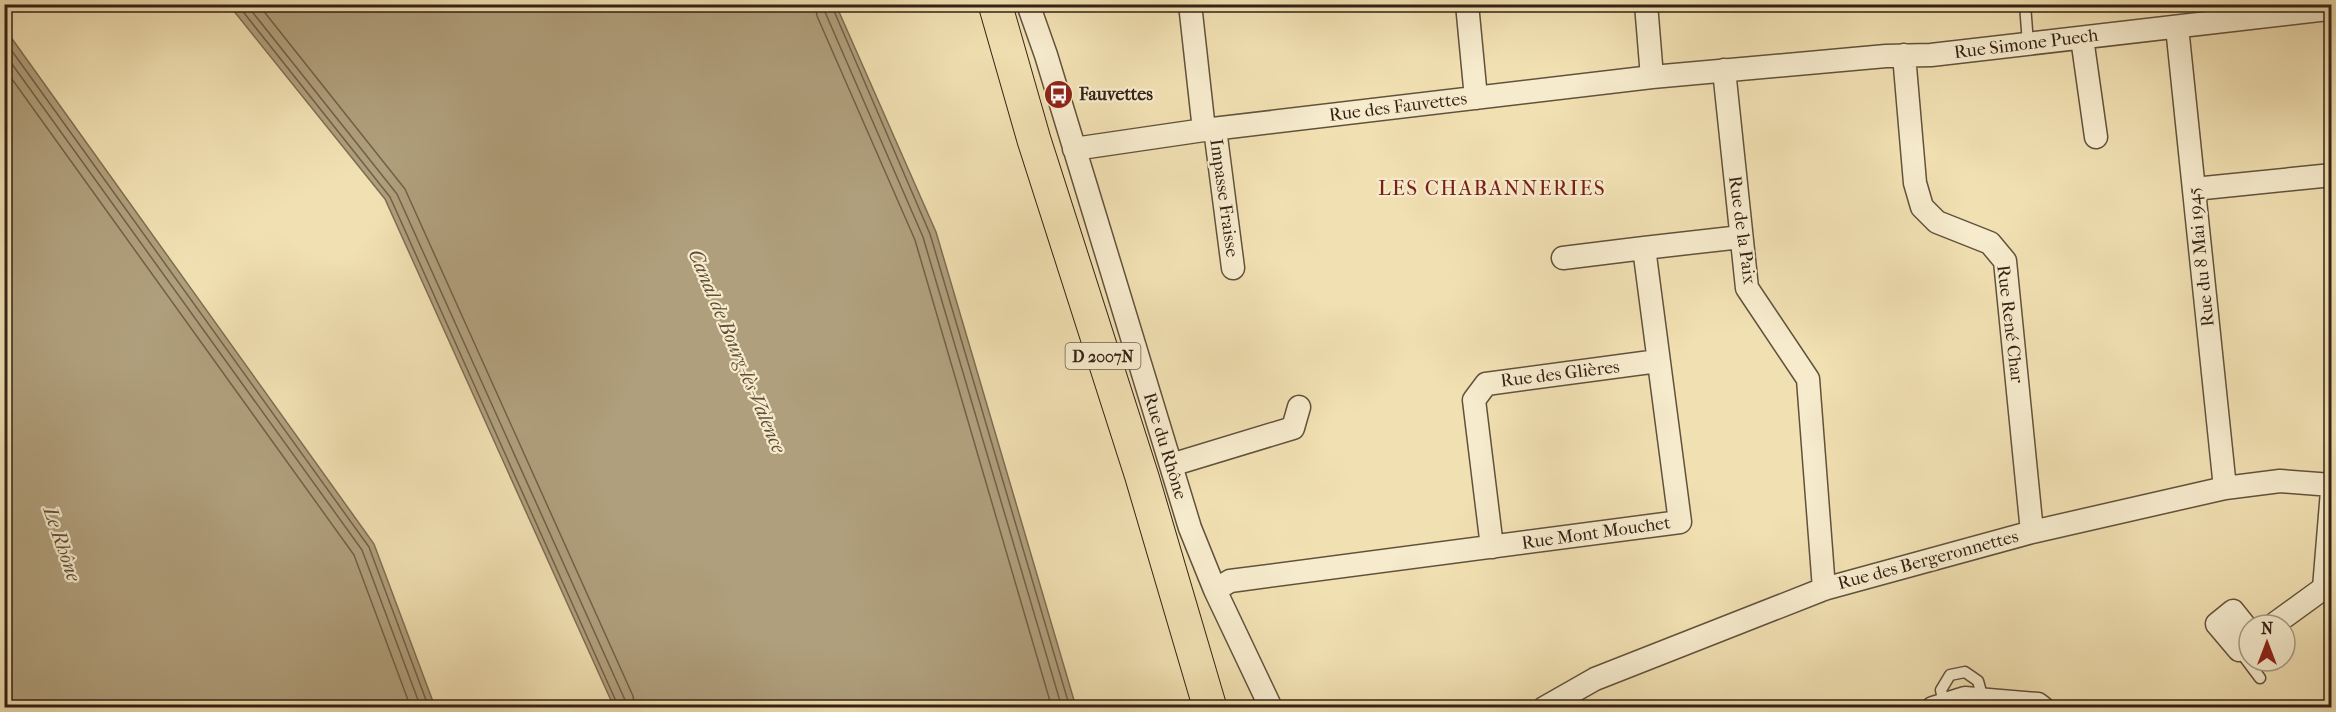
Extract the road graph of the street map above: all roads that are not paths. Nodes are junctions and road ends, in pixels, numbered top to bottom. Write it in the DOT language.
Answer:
graph roads {
  1 [pos="995,4"];
  2 [pos="1028,4"];
  3 [pos="1190,4"];
  4 [pos="1467,4"];
  5 [pos="1646,4"];
  6 [pos="2025,4"];
  7 [pos="2328,9"];
  8 [pos="2233,12"];
  9 [pos="2177,27"];
  10 [pos="2082,38"];
  11 [pos="2028,44"];
  12 [pos="1904,55"];
  13 [pos="1724,70"];
  14 [pos="1652,77"];
  15 [pos="1476,98"];
  16 [pos="1209,130"];
  17 [pos="2096,137"];
  18 [pos="1074,149"];
  19 [pos="2331,175"];
  20 [pos="2194,189"];
  21 [pos="1741,237"];
  22 [pos="1644,248"];
  23 [pos="1563,258"];
  24 [pos="1233,268"];
  25 [pos="1658,362"];
  26 [pos="1299,407"];
  27 [pos="1171,465"];
  28 [pos="2331,469"];
  29 [pos="2303,482"];
  30 [pos="2331,485"];
  31 [pos="2225,488"];
  32 [pos="2331,491"];
  33 [pos="2032,532"];
  34 [pos="1492,547"];
  35 [pos="1824,589"];
  36 [pos="1215,590"];
  37 [pos="2290,613"];
  38 [pos="2258,673"];
  39 [pos="2260,678"];
  40 [pos="1938,706"];
  41 [pos="1210,708"];
  42 [pos="1271,708"];
  43 [pos="1544,708"];
  44 [pos="2043,708"];
  1 -- 41 [label="main road, D 2007N"];
  2 -- 18 [label="street, Rue du Rhône"];
  3 -- 16 [label="street, Impasse Fraisse"];
  4 -- 15 [label="street"];
  5 -- 14 [label="street"];
  6 -- 11 [label="lane"];
  7 -- 8 [label="street, Rue Simone Puech"];
  8 -- 9 [label="street, Rue Simone Puech"];
  9 -- 10 [label="street, Rue Simone Puech"];
  9 -- 20 [label="street, Rue du 8 Mai 1945"];
  10 -- 11 [label="street, Rue Simone Puech"];
  10 -- 17 [label="street"];
  11 -- 12 [label="street, Rue Simone Puech"];
  12 -- 13 [label="street, Rue Simone Puech"];
  12 -- 33 [label="street, Rue René Char"];
  13 -- 14 [label="street, Rue des Fauvettes"];
  13 -- 21 [label="street, Rue de la Paix"];
  14 -- 15 [label="street, Rue des Fauvettes"];
  15 -- 16 [label="street, Rue des Fauvettes"];
  16 -- 18 [label="street, Rue des Fauvettes"];
  16 -- 24 [label="street, Impasse Fraisse"];
  18 -- 27 [label="street, Rue du Rhône"];
  19 -- 20 [label="street"];
  20 -- 31 [label="street, Rue du 8 Mai 1945"];
  21 -- 22 [label="street"];
  21 -- 35 [label="street, Rue de la Paix"];
  22 -- 23 [label="street"];
  22 -- 25 [label="street, Rue Mont Mouchet"];
  25 -- 34 [label="street, Rue des Glières"];
  25 -- 34 [label="street, Rue Mont Mouchet"];
  26 -- 27 [label="street"];
  27 -- 36 [label="street, Rue du Rhône"];
  28 -- 29 [label="street"];
  29 -- 30 [label="street, Rue des Bergeronnettes"];
  29 -- 31 [label="street, Rue des Bergeronnettes"];
  31 -- 33 [label="street, Rue des Bergeronnettes"];
  32 -- 37 [label="street"];
  33 -- 35 [label="street, Rue des Bergeronnettes"];
  34 -- 36 [label="street, Rue Mont Mouchet"];
  35 -- 43 [label="street, Rue des Bergeronnettes"];
  36 -- 42 [label="street, Rue du Rhône"];
  38 -- 39 [label="lane"];
  40 -- 44 [label="street"];
}
